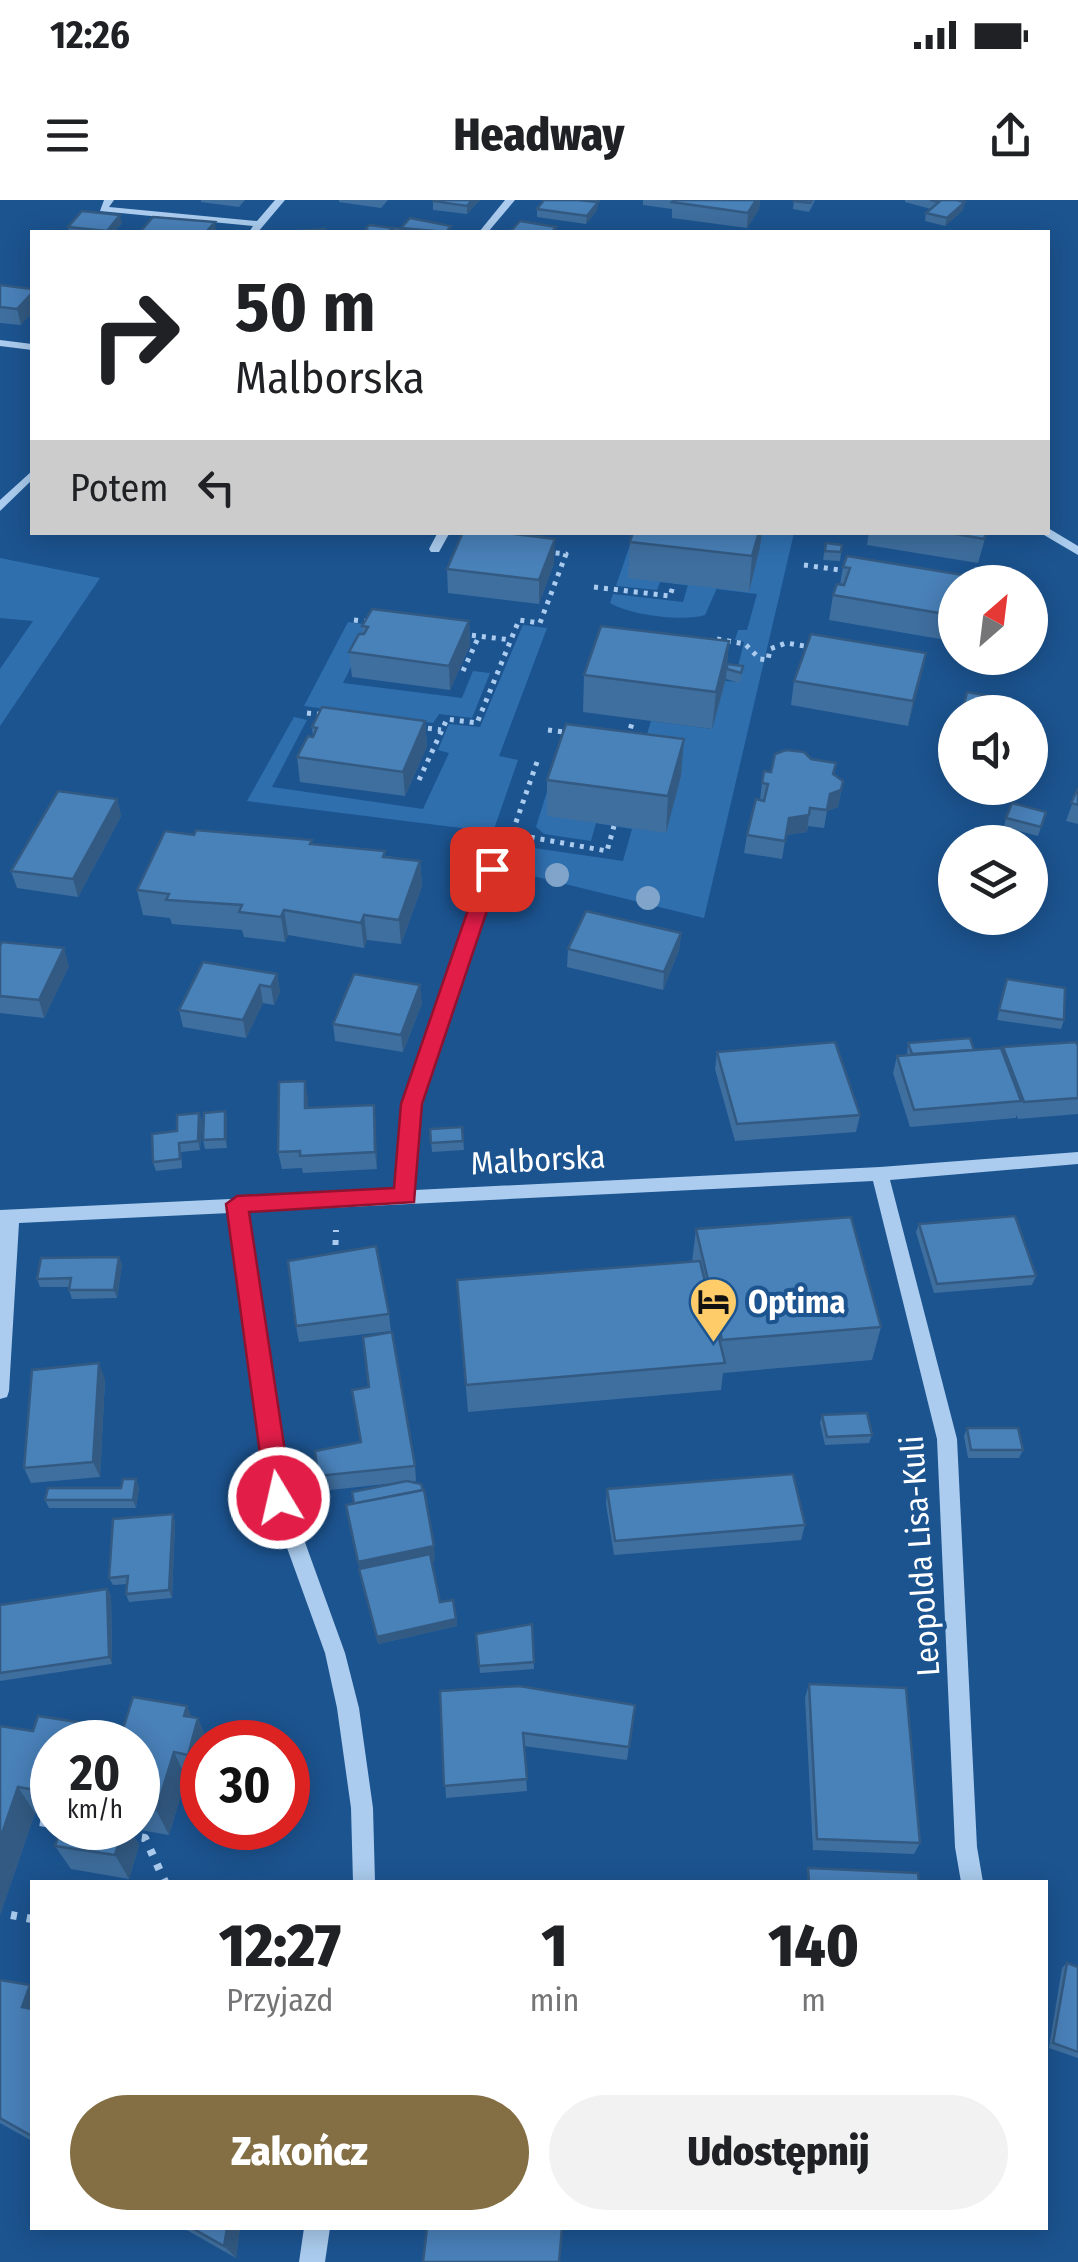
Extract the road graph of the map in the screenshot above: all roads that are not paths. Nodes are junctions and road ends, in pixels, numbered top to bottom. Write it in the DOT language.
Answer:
graph roads {
  1 [pos="109,200"];
  2 [pos="280,200"];
  3 [pos="510,200"];
  4 [pos="256,228"];
  5 [pos="485,230"];
  6 [pos="0,343"];
  7 [pos="30,348"];
  8 [pos="30,476"];
  9 [pos="0,507"];
  10 [pos="1050,533"];
  11 [pos="442,535"];
  12 [pos="435,549"];
  13 [pos="1078,551"];
  14 [pos="492,869"];
  15 [pos="1078,1158"];
  16 [pos="880,1174"];
  17 [pos="406,1196"];
  18 [pos="237,1204"];
  19 [pos="5,1216"];
  20 [pos="0,1391"];
  21 [pos="364,1880"];
  22 [pos="972,1880"];
  23 [pos="317,2230"];
  24 [pos="312,2262"];
  1 -- 4 [label="street"];
  2 -- 4 [label="street"];
  3 -- 5 [label="street"];
  6 -- 7 [label="street"];
  8 -- 9 [label="street"];
  10 -- 13 [label="street"];
  11 -- 12 [label="street"];
  14 -- 17 [label="street"];
  15 -- 16 [label="street, Malborska"];
  16 -- 17 [label="street, Malborska"];
  16 -- 22 [label="street, Leopolda Lisa-Kuli"];
  17 -- 18 [label="street, Malborska"];
  18 -- 19 [label="street, Malborska"];
  18 -- 21 [label="street"];
  19 -- 20 [label="street"];
  23 -- 24 [label="street"];
}
